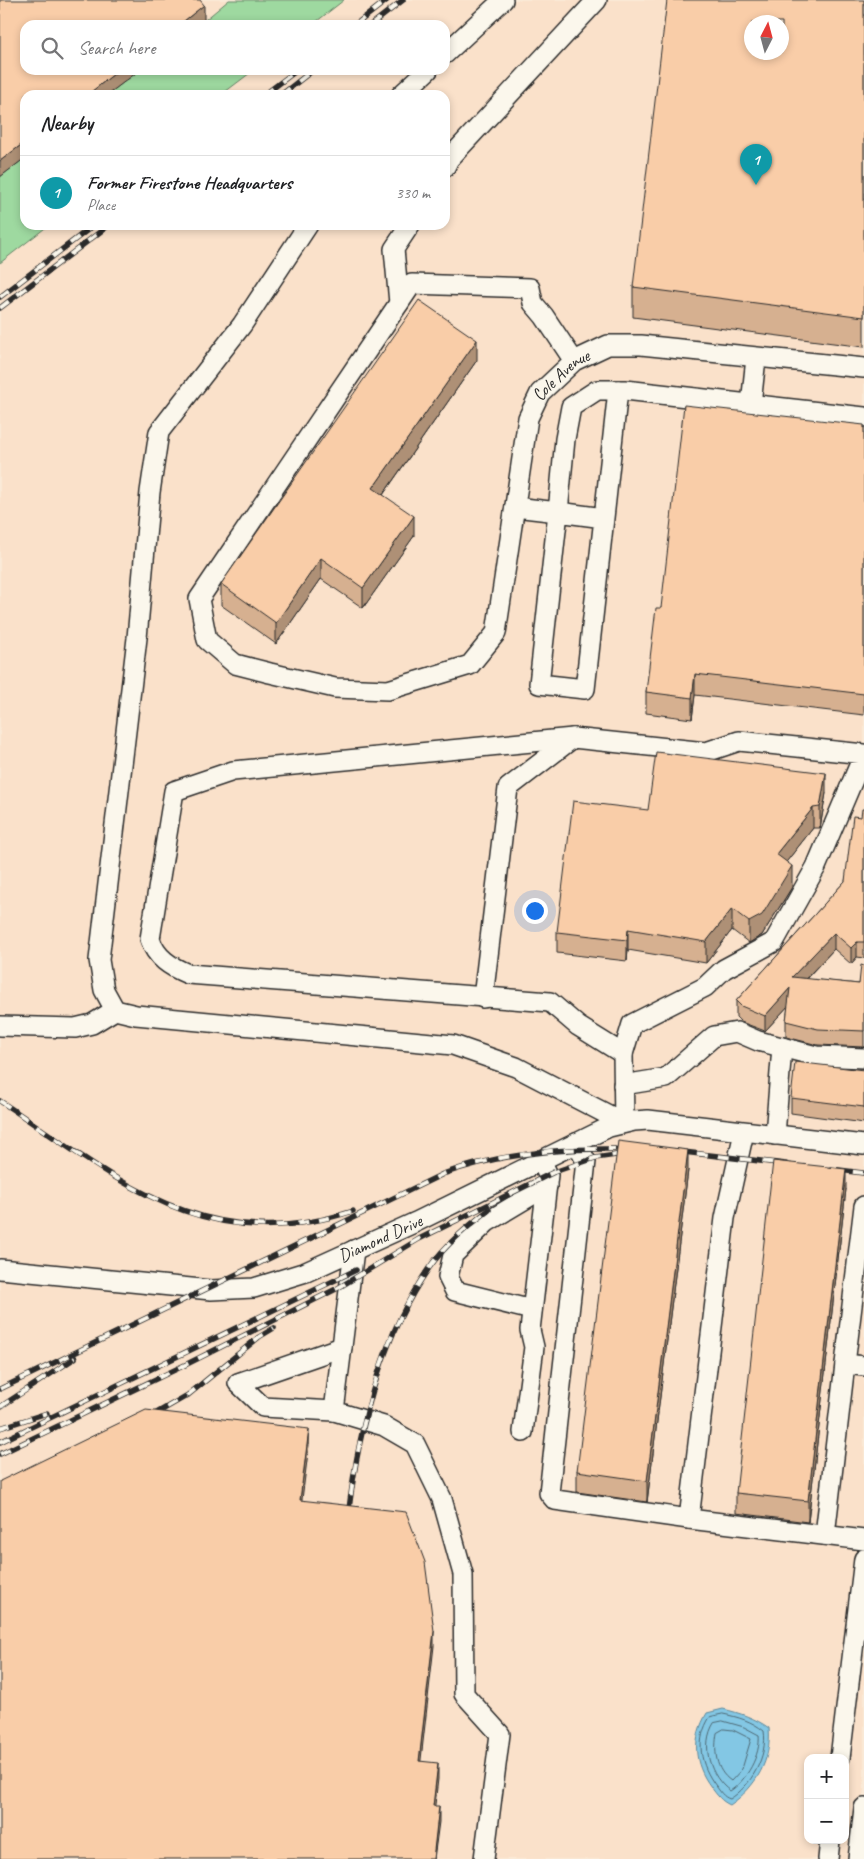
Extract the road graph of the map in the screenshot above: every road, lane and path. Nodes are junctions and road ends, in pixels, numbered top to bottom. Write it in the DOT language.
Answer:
graph roads {
  1 [pos="503,0"];
  2 [pos="597,0"];
  3 [pos="450,49"];
  4 [pos="423,75"];
  5 [pos="406,90"];
  6 [pos="450,158"];
  7 [pos="305,230"];
  8 [pos="407,230"];
  9 [pos="400,302"];
  10 [pos="756,358"];
  11 [pos="574,361"];
  12 [pos="864,368"];
  13 [pos="618,390"];
  14 [pos="751,404"];
  15 [pos="864,417"];
  16 [pos="515,507"];
  17 [pos="558,512"];
  18 [pos="604,518"];
  19 [pos="573,738"];
  20 [pos="483,998"];
  21 [pos="115,1010"];
  22 [pos="0,1026"];
  23 [pos="782,1047"];
  24 [pos="623,1054"];
  25 [pos="864,1058"];
  26 [pos="623,1086"];
  27 [pos="624,1123"];
  28 [pos="744,1132"];
  29 [pos="775,1135"];
  30 [pos="576,1143"];
  31 [pos="864,1145"];
  32 [pos="541,1160"];
  33 [pos="547,1186"];
  34 [pos="864,1206"];
  35 [pos="354,1250"];
  36 [pos="0,1269"];
  37 [pos="532,1310"];
  38 [pos="342,1347"];
  39 [pos="855,1365"];
  40 [pos="334,1410"];
  41 [pos="523,1432"];
  42 [pos="689,1520"];
  43 [pos="825,1535"];
  44 [pos="864,1540"];
  45 [pos="864,1559"];
  46 [pos="857,1671"];
  47 [pos="841,1754"];
  48 [pos="864,1808"];
  49 [pos="830,1844"];
  50 [pos="484,1859"];
  51 [pos="828,1859"];
  52 [pos="858,1859"];
  1 -- 3 [label="street"];
  2 -- 6 [label="street"];
  4 -- 5 [label="street"];
  7 -- 21 [label="street"];
  8 -- 9 [label="street"];
  9 -- 11 [label="street"];
  9 -- 16 [label="street, Cole Avenue"];
  10 -- 11 [label="street, Cole Avenue"];
  10 -- 12 [label="street, Cole Avenue"];
  10 -- 14 [label="street"];
  11 -- 16 [label="street, Cole Avenue"];
  13 -- 14 [label="street"];
  13 -- 17 [label="street"];
  13 -- 18 [label="street"];
  14 -- 15 [label="street"];
  16 -- 17 [label="street"];
  17 -- 18 [label="street"];
  17 -- 18 [label="street"];
  19 -- 20 [label="street"];
  19 -- 20 [label="street"];
  19 -- 24 [label="street"];
  20 -- 24 [label="street"];
  21 -- 22 [label="street"];
  21 -- 27 [label="street"];
  23 -- 25 [label="street"];
  23 -- 26 [label="street"];
  23 -- 29 [label="street"];
  24 -- 26 [label="street"];
  26 -- 27 [label="street"];
  27 -- 28 [label="street, Diamond Drive"];
  27 -- 30 [label="street, Diamond Drive"];
  28 -- 29 [label="street, Diamond Drive"];
  28 -- 42 [label="street"];
  29 -- 31 [label="street, Diamond Drive"];
  30 -- 32 [label="street, Diamond Drive"];
  30 -- 42 [label="street"];
  32 -- 33 [label="street"];
  32 -- 35 [label="street, Diamond Drive"];
  33 -- 37 [label="street"];
  33 -- 37 [label="street"];
  34 -- 39 [label="street"];
  35 -- 36 [label="street, Diamond Drive"];
  35 -- 38 [label="street"];
  37 -- 41 [label="street"];
  38 -- 40 [label="street"];
  38 -- 40 [label="street"];
  39 -- 43 [label="street"];
  40 -- 50 [label="street"];
  42 -- 43 [label="street"];
  43 -- 44 [label="street"];
  45 -- 46 [label="street"];
  46 -- 47 [label="street"];
  48 -- 52 [label="street"];
  49 -- 51 [label="street"];
}
